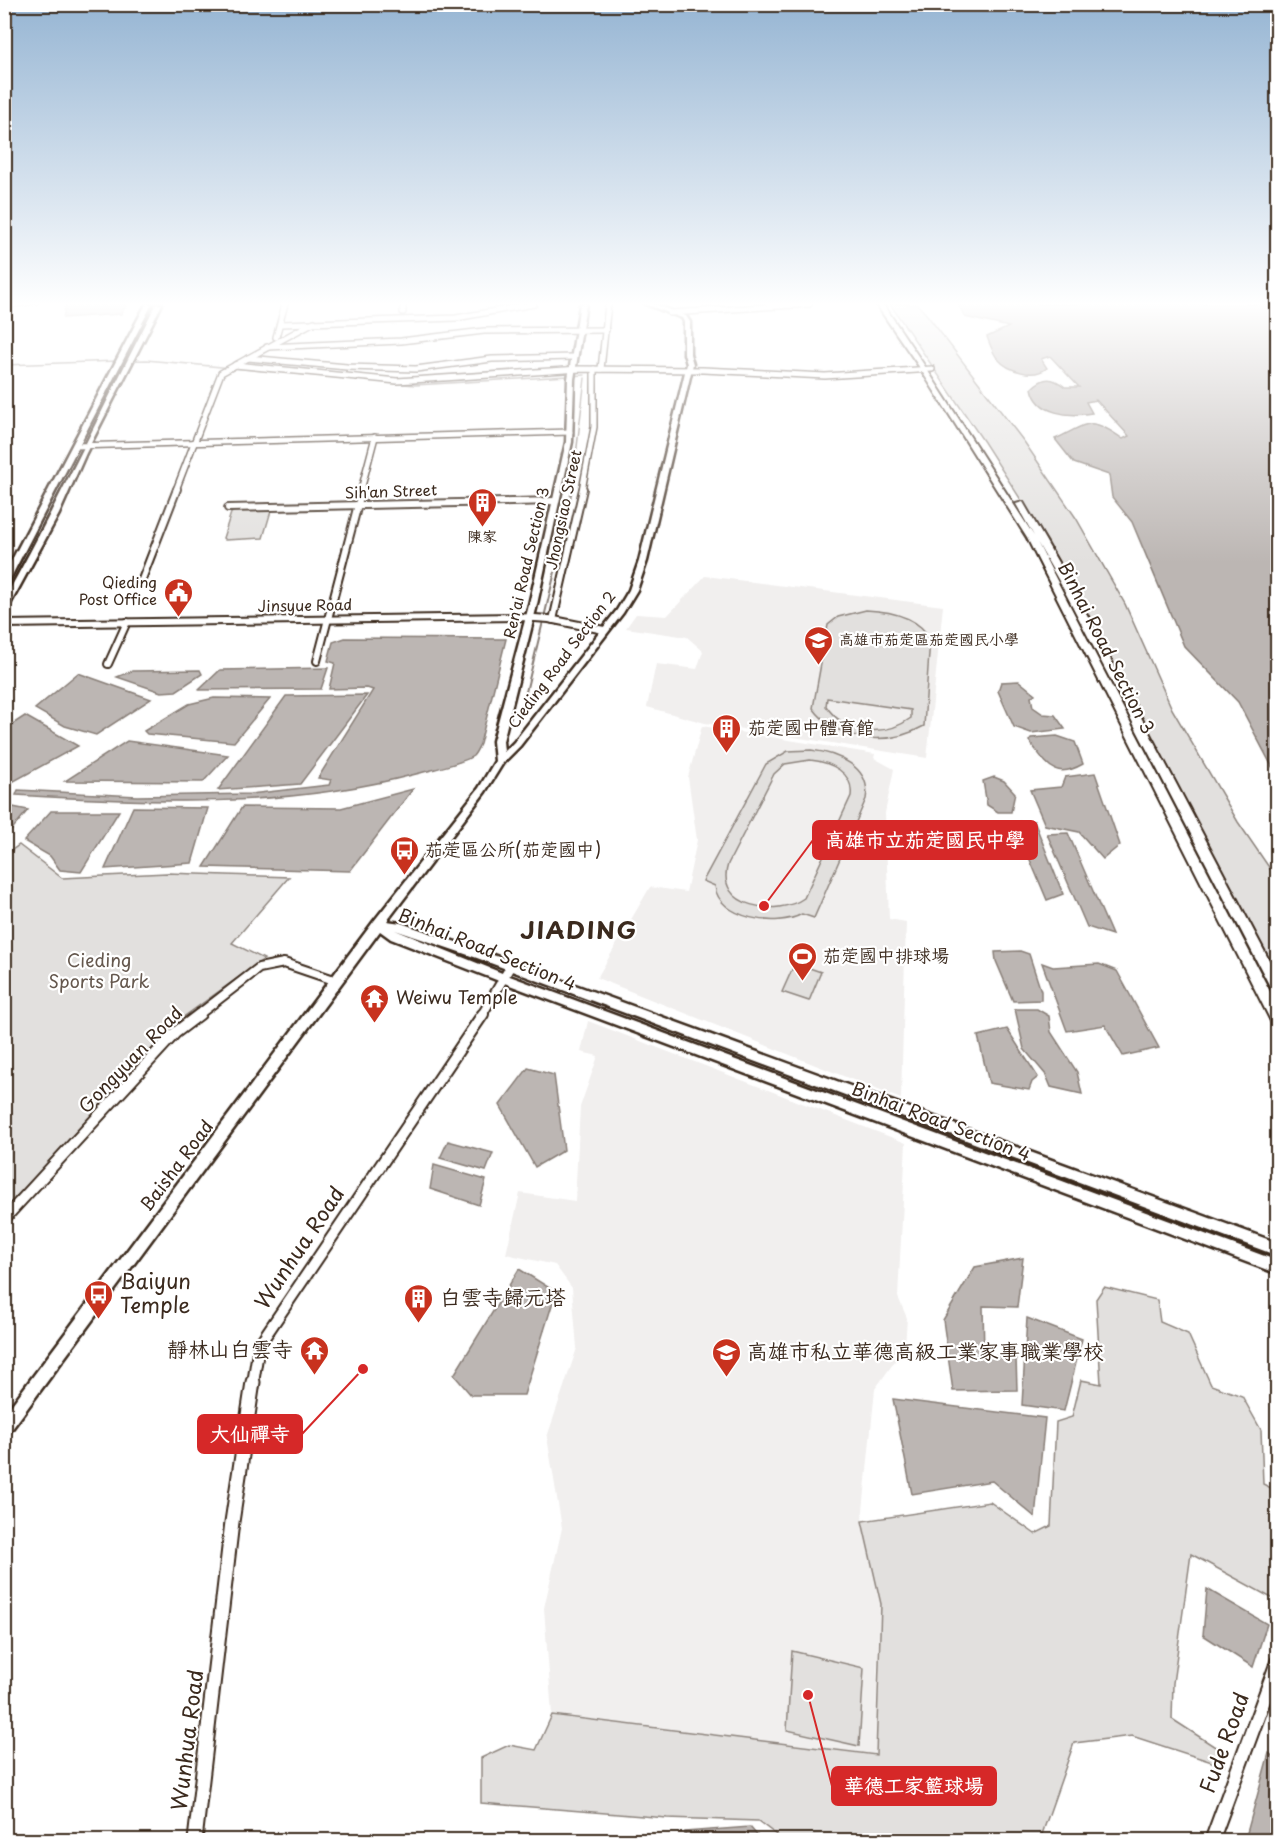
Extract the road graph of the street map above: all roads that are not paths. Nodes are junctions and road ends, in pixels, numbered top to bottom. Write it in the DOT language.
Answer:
graph roads {
  1 [pos="104,390"];
  2 [pos="115,390"];
  3 [pos="214,390"];
  4 [pos="572,390"];
  5 [pos="594,390"];
  6 [pos="683,390"];
  7 [pos="941,390"];
  8 [pos="570,432"];
  9 [pos="375,437"];
  10 [pos="196,442"];
  11 [pos="75,446"];
  12 [pos="87,446"];
  13 [pos="555,501"];
  14 [pos="357,505"];
  15 [pos="228,508"];
  16 [pos="141,582"];
  17 [pos="4,583"];
  18 [pos="4,608"];
  19 [pos="533,617"];
  20 [pos="551,619"];
  21 [pos="328,620"];
  22 [pos="127,622"];
  23 [pos="4,624"];
  24 [pos="604,630"];
  25 [pos="317,661"];
  26 [pos="108,664"];
  27 [pos="500,761"];
  28 [pos="1166,790"];
  29 [pos="378,924"];
  30 [pos="510,967"];
  31 [pos="503,978"];
  32 [pos="337,981"];
  33 [pos="1278,990"];
  34 [pos="1278,1021"];
  35 [pos="4,1219"];
  36 [pos="1278,1250"];
  37 [pos="1278,1268"];
  38 [pos="4,1428"];
  39 [pos="1278,1661"];
  40 [pos="195,1840"];
  41 [pos="1212,1840"];
  1 -- 11 [label="street"];
  2 -- 12 [label="street"];
  3 -- 10 [label="street"];
  4 -- 8 [label="street, Ren'ai Road Section 3"];
  5 -- 20 [label="street, Jhongsiao Street"];
  6 -- 24 [label="street, Cieding Road Section 2"];
  7 -- 28 [label="main road, Binhai Road Section 3"];
  8 -- 9 [label="street"];
  8 -- 13 [label="street, Ren'ai Road Section 3"];
  9 -- 10 [label="street"];
  9 -- 14 [label="street"];
  10 -- 12 [label="street"];
  10 -- 16 [label="street"];
  11 -- 12 [label="street"];
  11 -- 17 [label="street"];
  12 -- 18 [label="street"];
  13 -- 14 [label="street, Sih'an Street"];
  13 -- 19 [label="street, Ren'ai Road Section 3"];
  14 -- 15 [label="street, Sih'an Street"];
  14 -- 21 [label="street"];
  19 -- 20 [label="street, Jinsyue Road"];
  19 -- 21 [label="street, Jinsyue Road"];
  19 -- 27 [label="street, Ren'ai Road Section 3"];
  20 -- 24 [label="street, Jinsyue Road"];
  21 -- 22 [label="street, Jinsyue Road"];
  21 -- 25 [label="street"];
  22 -- 23 [label="street, Jinsyue Road"];
  22 -- 26 [label="street"];
  24 -- 27 [label="street, Cieding Road Section 2"];
  27 -- 29 [label="street, Cieding Road Section 2"];
  28 -- 33 [label="main road, Binhai Road Section 3"];
  28 -- 34 [label="main road, Binhai Road Section 3"];
  29 -- 30 [label="street, Binhai Road Section 4"];
  29 -- 31 [label="street, Binhai Road Section 4"];
  29 -- 32 [label="street, Baisha Road"];
  30 -- 31 [label="street, Wunhua Road"];
  30 -- 36 [label="street, Binhai Road Section 4"];
  31 -- 37 [label="street, Binhai Road Section 4"];
  31 -- 40 [label="street, Wunhua Road"];
  32 -- 35 [label="street, Gongyuan Road"];
  32 -- 38 [label="street, Baisha Road"];
  39 -- 41 [label="street, Fude Road"];
}
